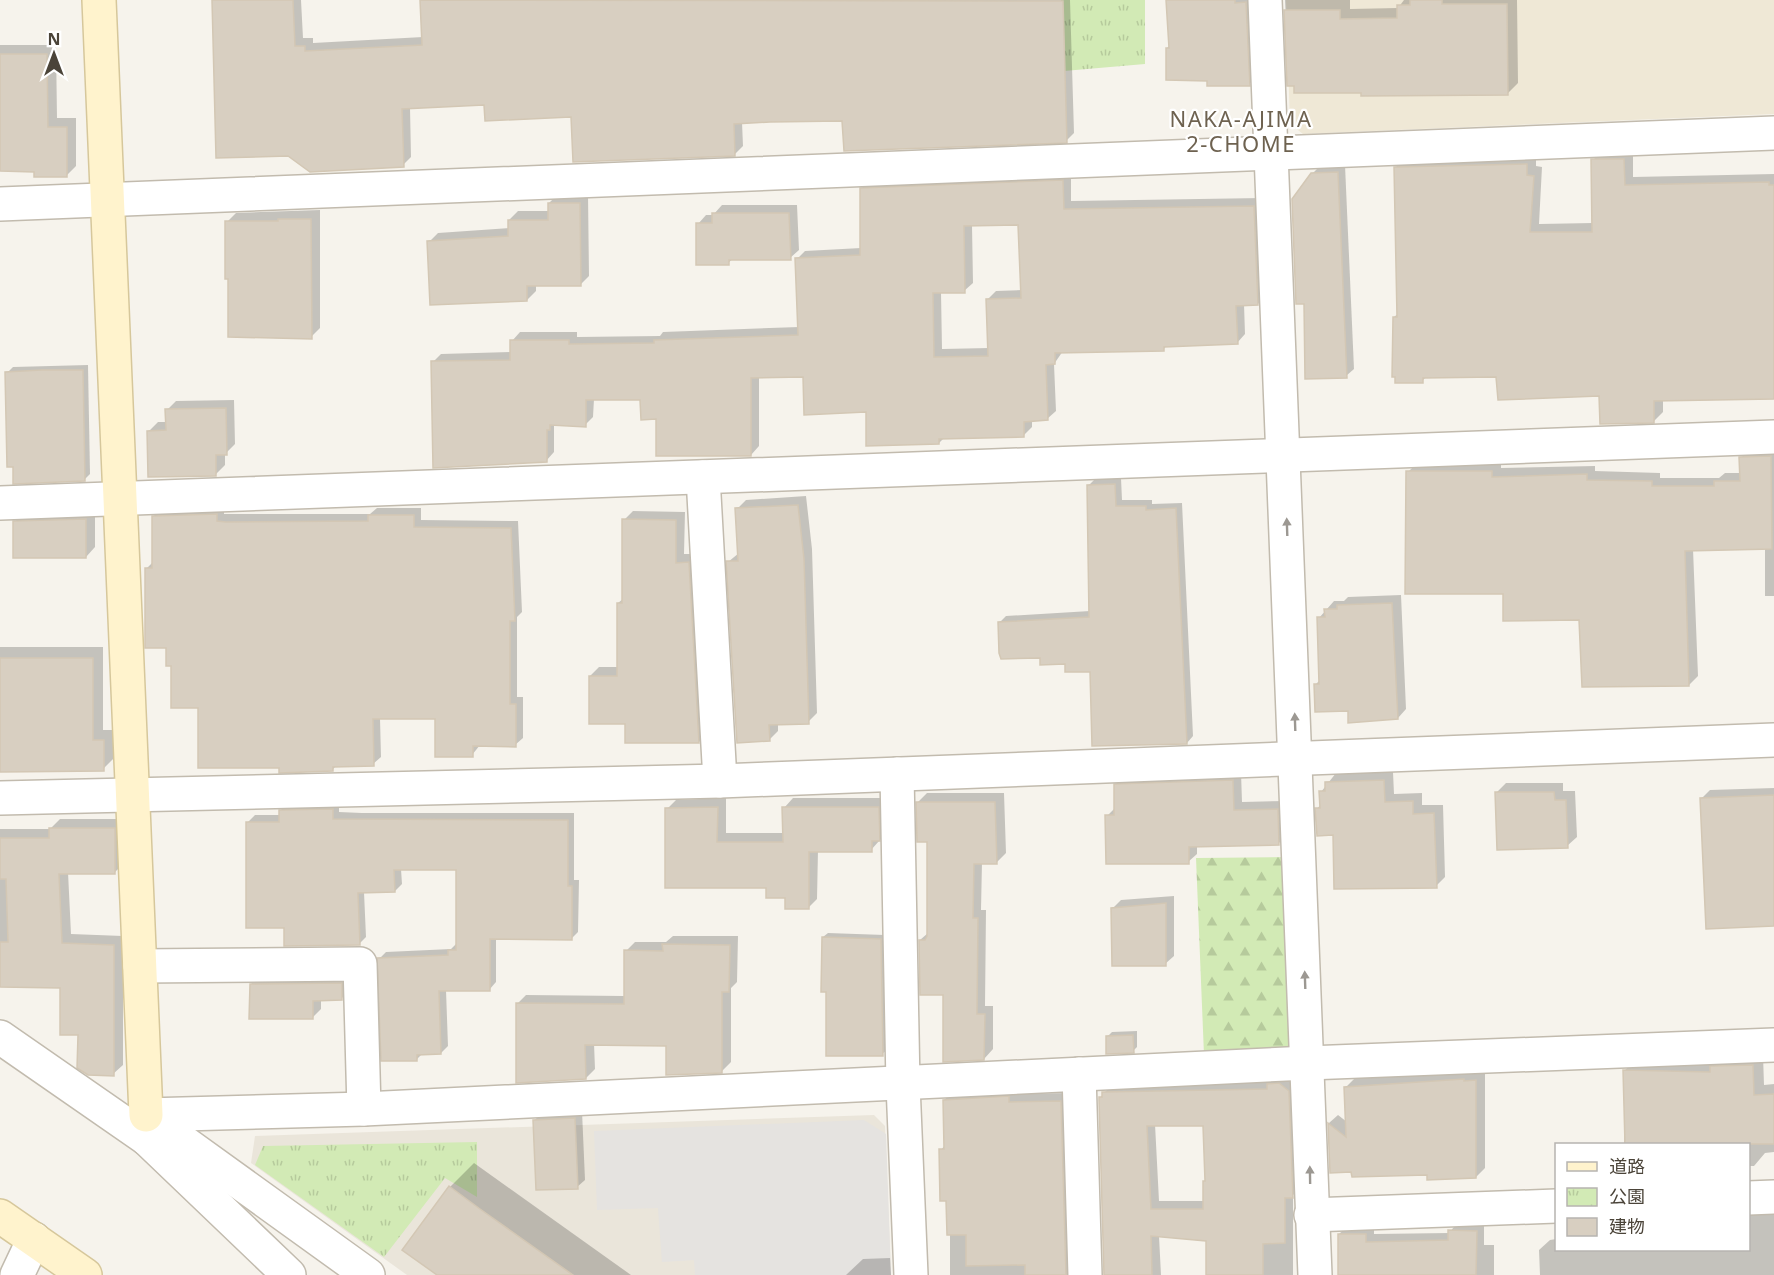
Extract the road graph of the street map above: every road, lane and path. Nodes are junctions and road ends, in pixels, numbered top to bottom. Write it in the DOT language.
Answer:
graph roads {
  1 [pos="99,0"];
  2 [pos="1265,0"];
  3 [pos="1774,133"];
  4 [pos="1272,155"];
  5 [pos="106,200"];
  6 [pos="0,204"];
  7 [pos="1774,437"];
  8 [pos="1284,455"];
  9 [pos="703,477"];
  10 [pos="120,498"];
  11 [pos="0,503"];
  12 [pos="1774,740"];
  13 [pos="1297,757"];
  14 [pos="897,774"];
  15 [pos="720,781"];
  16 [pos="133,794"];
  17 [pos="0,798"];
  18 [pos="140,966"];
  19 [pos="0,1037"];
  20 [pos="1774,1045"];
  21 [pos="1308,1064"];
  22 [pos="1079,1074"];
  23 [pos="903,1085"];
  24 [pos="364,1109"];
  25 [pos="147,1127"];
  26 [pos="1774,1197"];
  27 [pos="1750,1198"];
  28 [pos="1555,1206"];
  29 [pos="1311,1215"];
  30 [pos="0,1216"];
  31 [pos="34,1239"];
  32 [pos="17,1275"];
  33 [pos="85,1275"];
  34 [pos="289,1275"];
  35 [pos="368,1275"];
  36 [pos="911,1275"];
  37 [pos="1085,1275"];
  38 [pos="1315,1275"];
  1 -- 5 [label="street"];
  2 -- 4 [label="street"];
  3 -- 4 [label="street"];
  4 -- 5 [label="street"];
  4 -- 8 [label="street"];
  5 -- 6 [label="street"];
  5 -- 10 [label="street"];
  7 -- 8 [label="street"];
  8 -- 9 [label="street"];
  13 -- 8 [label="street, one-way"];
  9 -- 10 [label="street"];
  9 -- 15 [label="street"];
  10 -- 11 [label="street"];
  10 -- 16 [label="street"];
  12 -- 13 [label="street"];
  13 -- 14 [label="street"];
  21 -- 13 [label="street, one-way"];
  14 -- 15 [label="street"];
  14 -- 23 [label="street"];
  15 -- 16 [label="street"];
  16 -- 17 [label="street"];
  16 -- 18 [label="street"];
  18 -- 24 [label="street"];
  18 -- 25 [label="street"];
  19 -- 25 [label="street"];
  20 -- 21 [label="street"];
  21 -- 22 [label="street"];
  29 -- 21 [label="street, one-way"];
  22 -- 23 [label="street"];
  22 -- 37 [label="street"];
  23 -- 24 [label="street"];
  23 -- 36 [label="street"];
  24 -- 25 [label="street"];
  25 -- 34 [label="street"];
  25 -- 35 [label="street"];
  26 -- 27 [label="street"];
  28 -- 29 [label="street"];
  29 -- 38 [label="street"];
  30 -- 31 [label="street"];
  31 -- 32 [label="street"];
  31 -- 33 [label="street"];
}
